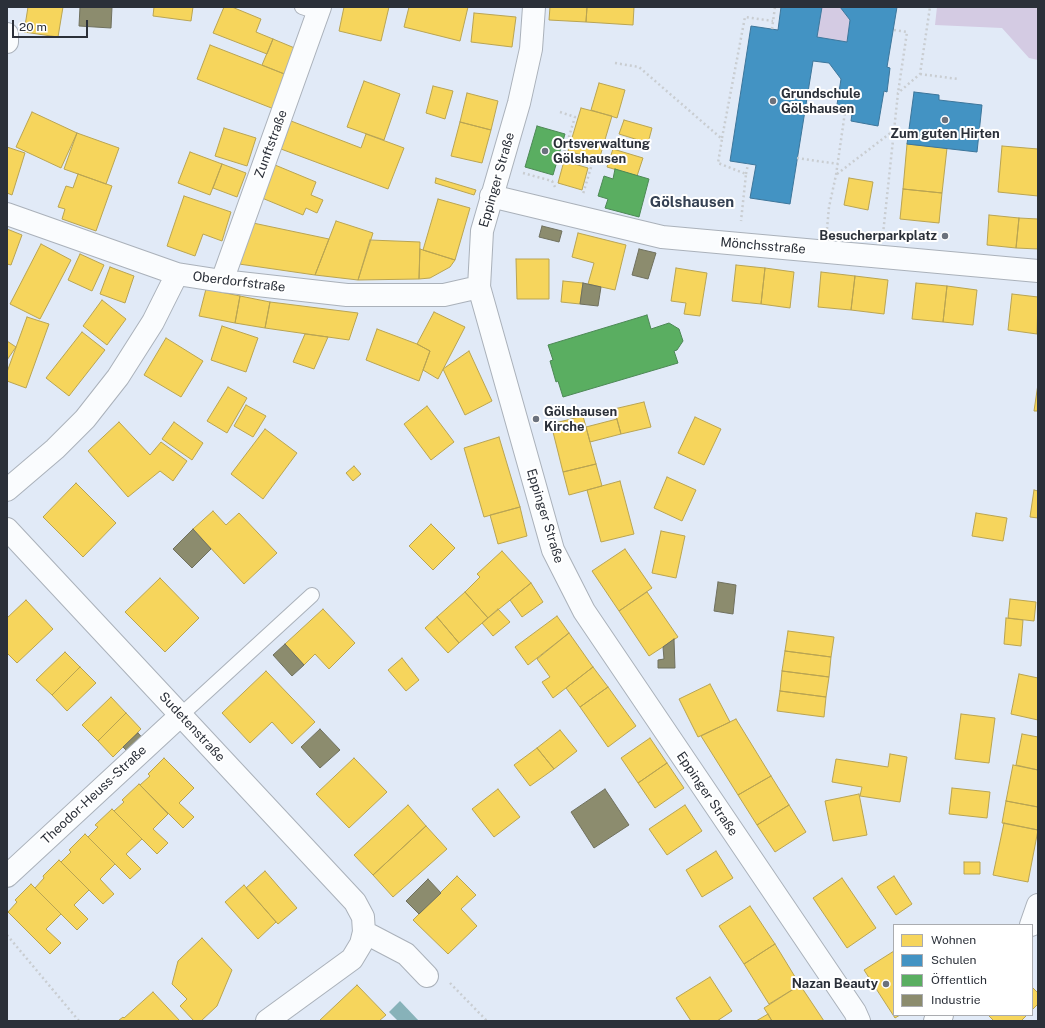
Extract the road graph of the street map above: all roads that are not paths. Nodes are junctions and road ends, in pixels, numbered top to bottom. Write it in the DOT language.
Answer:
graph roads {
  1 [pos="534,7"];
  2 [pos="313,9"];
  3 [pos="7,34"];
  4 [pos="7,42"];
  5 [pos="491,196"];
  6 [pos="7,214"];
  7 [pos="1038,271"];
  8 [pos="177,274"];
  9 [pos="222,281"];
  10 [pos="479,288"];
  11 [pos="7,490"];
  12 [pos="7,529"];
  13 [pos="312,595"];
  14 [pos="181,715"];
  15 [pos="7,876"];
  16 [pos="1038,905"];
  17 [pos="1031,924"];
  18 [pos="364,932"];
  19 [pos="436,977"];
  20 [pos="268,1021"];
  21 [pos="859,1021"];
  1 -- 5 [label="street, Eppinger Straße"];
  2 -- 9 [label="street, Zunftstraße"];
  3 -- 4 [label="street"];
  5 -- 7 [label="street, Mönchsstraße"];
  5 -- 10 [label="street, Eppinger Straße"];
  6 -- 8 [label="street, Oberdorfstraße"];
  8 -- 9 [label="street, Oberdorfstraße"];
  8 -- 11 [label="street"];
  9 -- 10 [label="street, Oberdorfstraße"];
  10 -- 21 [label="street, Eppinger Straße"];
  12 -- 14 [label="street, Sudetenstraße"];
  13 -- 14 [label="lane"];
  14 -- 15 [label="street, Theodor-Heuss-Straße"];
  14 -- 18 [label="street, Sudetenstraße"];
  16 -- 17 [label="street"];
  18 -- 19 [label="street"];
  18 -- 20 [label="street"];
}
